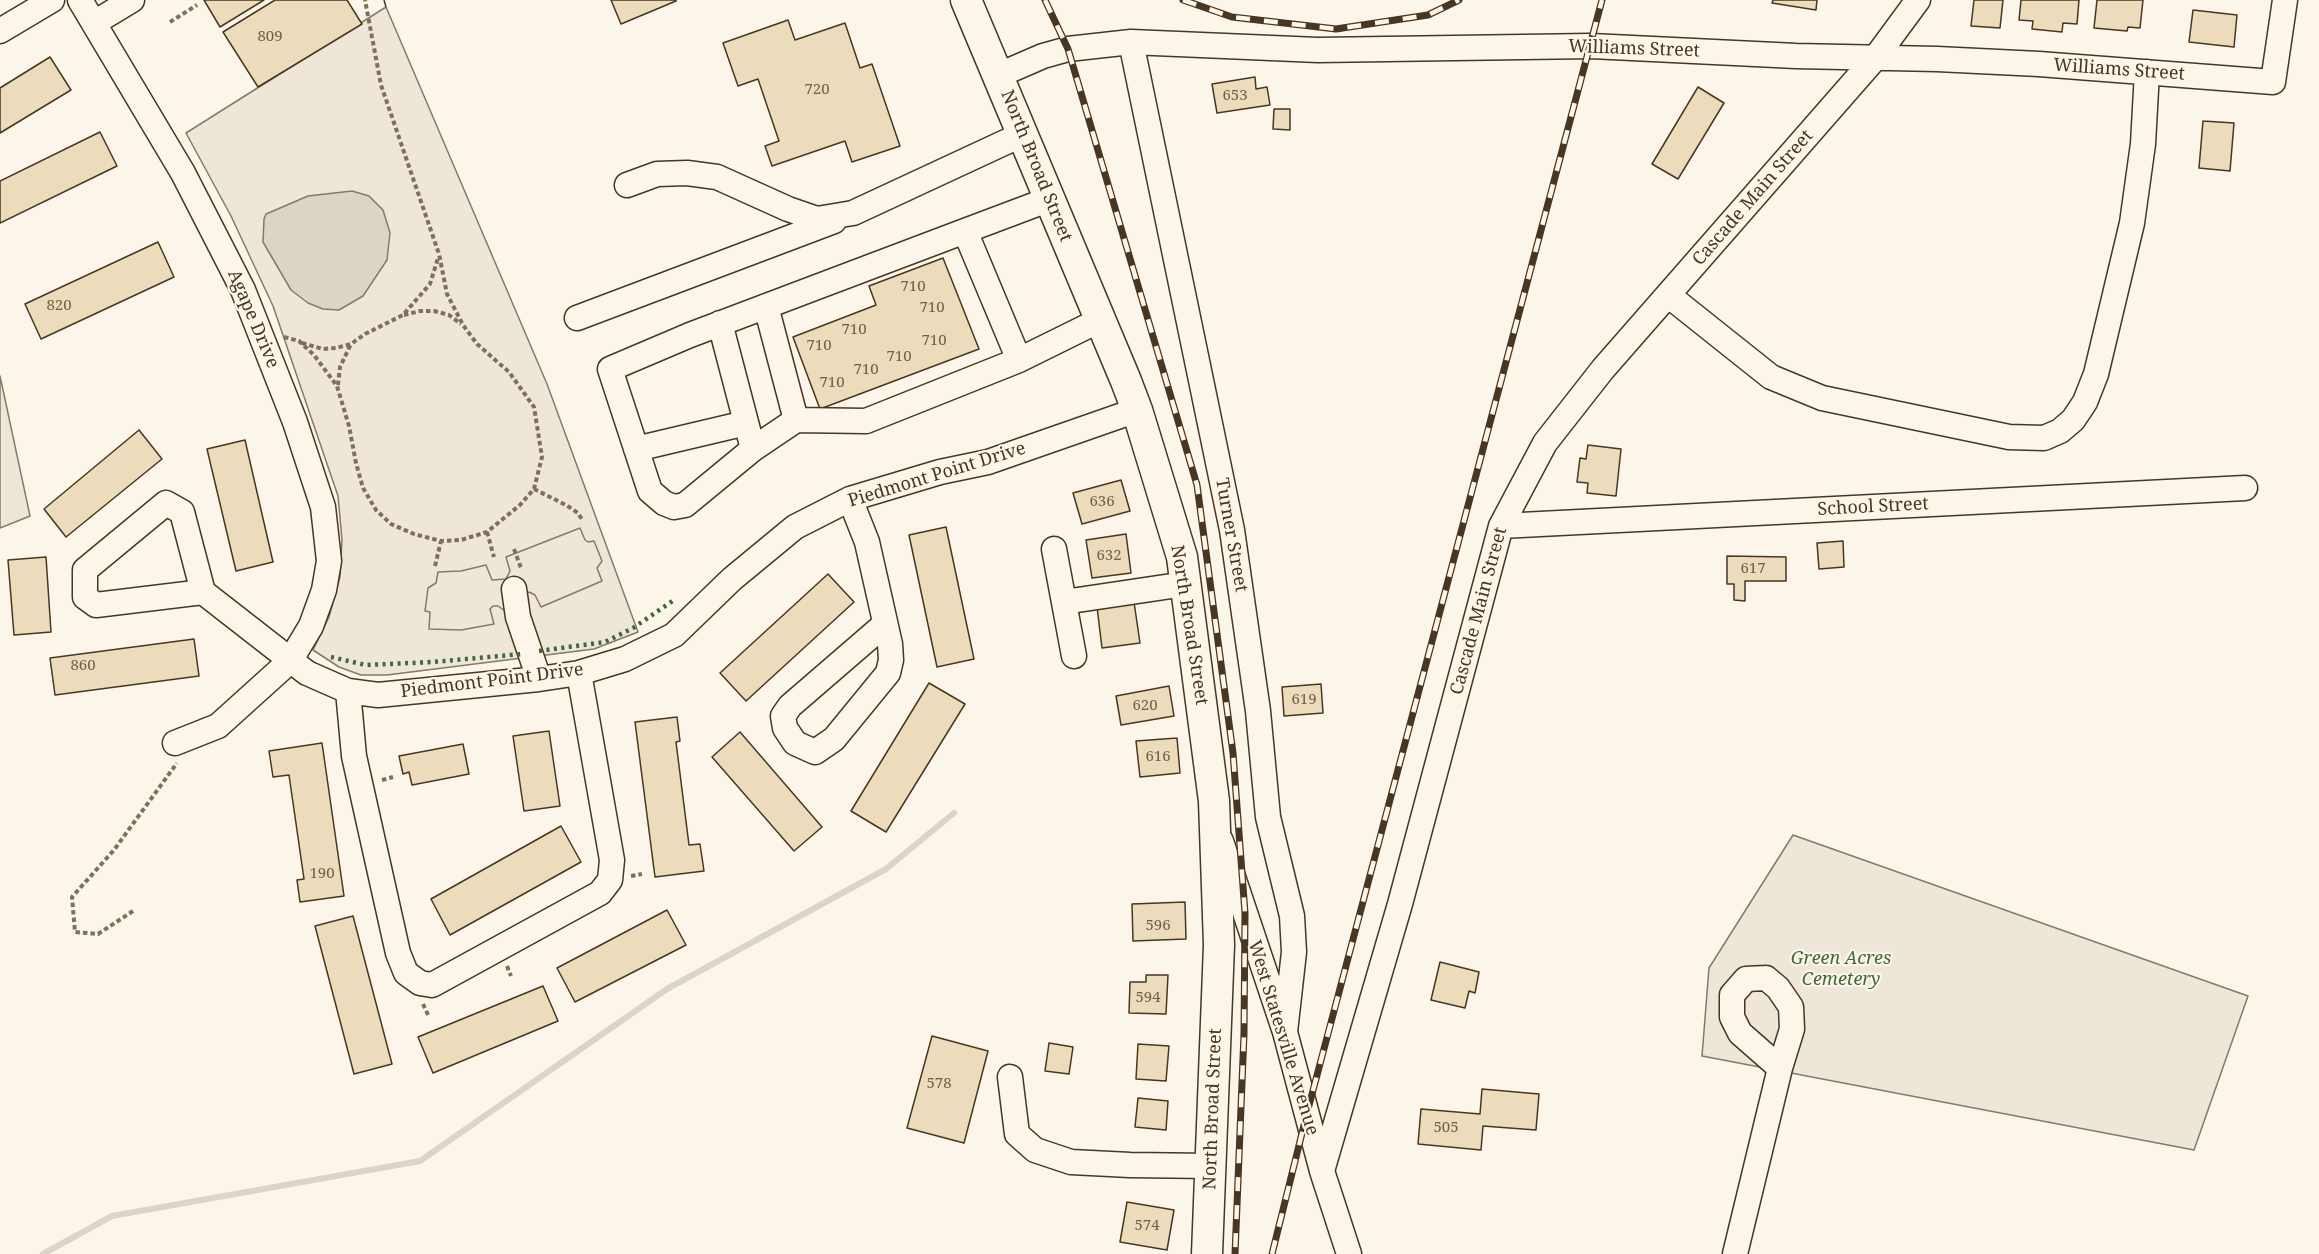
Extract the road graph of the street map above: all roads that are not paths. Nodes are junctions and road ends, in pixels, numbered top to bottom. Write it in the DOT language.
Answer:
graph roads {
  1 [pos="52,0"];
  2 [pos="80,0"];
  3 [pos="132,0"];
  4 [pos="966,0"];
  5 [pos="1918,0"];
  6 [pos="2285,0"];
  7 [pos="94,23"];
  8 [pos="0,31"];
  9 [pos="1131,42"];
  10 [pos="1876,57"];
  11 [pos="2147,72"];
  12 [pos="999,75"];
  13 [pos="1023,134"];
  14 [pos="627,185"];
  15 [pos="1050,199"];
  16 [pos="853,213"];
  17 [pos="965,231"];
  18 [pos="1668,295"];
  19 [pos="766,306"];
  20 [pos="577,318"];
  21 [pos="1100,320"];
  22 [pos="720,323"];
  23 [pos="1019,360"];
  24 [pos="1137,410"];
  25 [pos="796,420"];
  26 [pos="747,423"];
  27 [pos="753,448"];
  28 [pos="636,449"];
  29 [pos="2245,488"];
  30 [pos="850,499"];
  31 [pos="1501,526"];
  32 [pos="1054,549"];
  33 [pos="1185,584"];
  34 [pos="513,589"];
  35 [pos="203,592"];
  36 [pos="1064,602"];
  37 [pos="885,624"];
  38 [pos="1074,656"];
  39 [pos="290,661"];
  40 [pos="579,673"];
  41 [pos="539,679"];
  42 [pos="348,691"];
  43 [pos="175,743"];
  44 [pos="1215,823"];
  45 [pos="1285,1032"];
  46 [pos="1779,1068"];
  47 [pos="1010,1077"];
  48 [pos="1211,1166"];
  49 [pos="1322,1171"];
  50 [pos="1208,1254"];
  51 [pos="1349,1254"];
  52 [pos="1735,1254"];
  1 -- 8 [label="street"];
  2 -- 7 [label="street, Agape Drive"];
  3 -- 7 [label="street"];
  4 -- 12 [label="main road, North Broad Street"];
  5 -- 10 [label="street, Cascade Main Street"];
  6 -- 11 [label="street, Williams Street"];
  7 -- 39 [label="street, Agape Drive"];
  9 -- 10 [label="street, Williams Street"];
  9 -- 12 [label="street, Williams Street"];
  9 -- 45 [label="street, Turner Street"];
  10 -- 11 [label="street, Williams Street"];
  10 -- 18 [label="street, Cascade Main Street"];
  11 -- 18 [label="street"];
  12 -- 13 [label="main road, North Broad Street"];
  13 -- 15 [label="main road, North Broad Street"];
  13 -- 16 [label="street"];
  14 -- 16 [label="street"];
  15 -- 17 [label="street"];
  15 -- 21 [label="main road, North Broad Street"];
  16 -- 20 [label="street"];
  17 -- 19 [label="street"];
  17 -- 23 [label="street"];
  18 -- 31 [label="street, Cascade Main Street"];
  19 -- 22 [label="street"];
  19 -- 25 [label="street"];
  21 -- 23 [label="street"];
  21 -- 24 [label="main road, North Broad Street"];
  22 -- 26 [label="street"];
  22 -- 28 [label="street"];
  23 -- 25 [label="street"];
  24 -- 30 [label="street, Piedmont Point Drive"];
  24 -- 33 [label="main road, North Broad Street"];
  25 -- 27 [label="street"];
  26 -- 27 [label="street"];
  26 -- 28 [label="street"];
  27 -- 28 [label="street"];
  29 -- 31 [label="street, School Street"];
  30 -- 37 [label="street"];
  30 -- 40 [label="street, Piedmont Point Drive"];
  31 -- 49 [label="street, Cascade Main Street"];
  32 -- 36 [label="street"];
  33 -- 36 [label="street"];
  33 -- 44 [label="main road, North Broad Street"];
  34 -- 41 [label="street"];
  35 -- 35 [label="street"];
  35 -- 39 [label="street, Piedmont Point Drive"];
  36 -- 38 [label="street"];
  37 -- 37 [label="street"];
  39 -- 42 [label="street, Piedmont Point Drive"];
  39 -- 43 [label="street, Agape Drive"];
  40 -- 41 [label="street, Piedmont Point Drive"];
  40 -- 42 [label="street"];
  41 -- 42 [label="street, Piedmont Point Drive"];
  44 -- 45 [label="street, West Statesville Avenue"];
  44 -- 48 [label="main road, North Broad Street"];
  45 -- 49 [label="street, West Statesville Avenue"];
  46 -- 52 [label="street"];
  47 -- 48 [label="street"];
  48 -- 50 [label="main road, North Broad Street"];
  49 -- 51 [label="street, West Statesville Avenue"];
}
